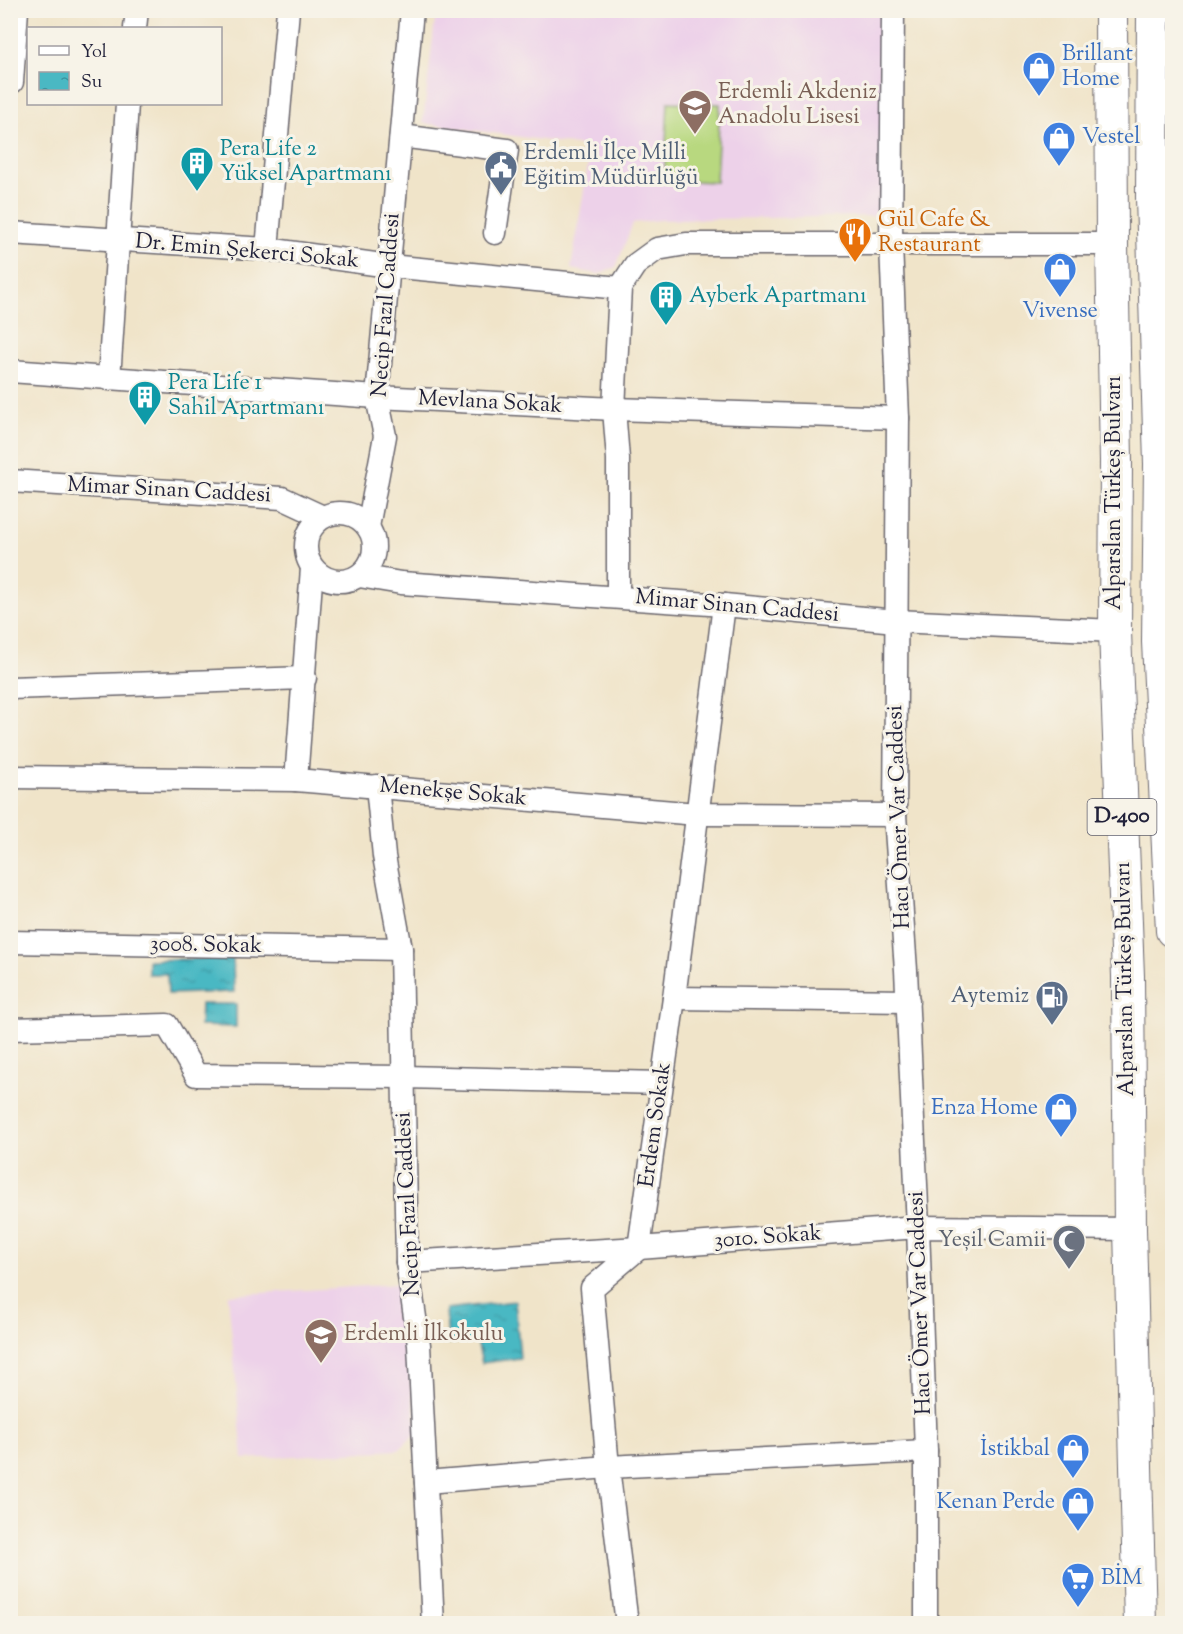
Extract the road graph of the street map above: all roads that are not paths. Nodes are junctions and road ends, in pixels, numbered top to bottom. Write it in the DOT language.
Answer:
graph roads {
  1 [pos="17,10"];
  2 [pos="137,10"];
  3 [pos="288,10"];
  4 [pos="412,10"];
  5 [pos="893,10"];
  6 [pos="1111,10"];
  7 [pos="1153,10"];
  8 [pos="135,27"];
  9 [pos="17,83"];
  10 [pos="128,105"];
  11 [pos="401,136"];
  12 [pos="1162,197"];
  13 [pos="10,233"];
  14 [pos="495,233"];
  15 [pos="118,239"];
  16 [pos="891,243"];
  17 [pos="1112,244"];
  18 [pos="267,249"];
  19 [pos="389,266"];
  20 [pos="620,288"];
  21 [pos="1164,296"];
  22 [pos="10,371"];
  23 [pos="109,379"];
  24 [pos="377,397"];
  25 [pos="614,409"];
  26 [pos="898,418"];
  27 [pos="1166,464"];
  28 [pos="10,481"];
  29 [pos="323,517"];
  30 [pos="368,527"];
  31 [pos="312,568"];
  32 [pos="359,576"];
  33 [pos="618,597"];
  34 [pos="724,605"];
  35 [pos="896,621"];
  36 [pos="1115,631"];
  37 [pos="1166,643"];
  38 [pos="305,678"];
  39 [pos="10,688"];
  40 [pos="10,777"];
  41 [pos="296,780"];
  42 [pos="377,786"];
  43 [pos="697,814"];
  44 [pos="895,815"];
  45 [pos="1173,931"];
  46 [pos="10,942"];
  47 [pos="401,949"];
  48 [pos="674,998"];
  49 [pos="908,1001"];
  50 [pos="10,1029"];
  51 [pos="404,1077"];
  52 [pos="662,1083"];
  53 [pos="918,1227"];
  54 [pos="1130,1228"];
  55 [pos="639,1248"];
  56 [pos="407,1262"];
  57 [pos="926,1451"];
  58 [pos="608,1467"];
  59 [pos="426,1482"];
  60 [pos="433,1623"];
  61 [pos="627,1623"];
  62 [pos="926,1623"];
  63 [pos="1140,1623"];
  1 -- 9 [label="street"];
  2 -- 8 [label="street"];
  3 -- 18 [label="street"];
  4 -- 11 [label="street, Necip Fazıl Caddesi"];
  5 -- 16 [label="street, Hacı Ömer Var Caddesi"];
  6 -- 17 [label="highway, Alparslan Türkeş Bulvarı / D-400"];
  7 -- 12 [label="highway, Alparslan Türkeş Bulvarı / D-400"];
  10 -- 15 [label="street"];
  11 -- 14 [label="street"];
  11 -- 19 [label="street, Necip Fazıl Caddesi"];
  12 -- 21 [label="highway, Alparslan Türkeş Bulvarı / D-400"];
  13 -- 15 [label="street, Dr. Emin Şekerci Sokak"];
  15 -- 18 [label="street, Dr. Emin Şekerci Sokak"];
  15 -- 23 [label="street"];
  16 -- 17 [label="street"];
  16 -- 20 [label="street"];
  16 -- 26 [label="street, Hacı Ömer Var Caddesi"];
  17 -- 36 [label="highway, Alparslan Türkeş Bulvarı / D-400"];
  18 -- 19 [label="street, Dr. Emin Şekerci Sokak"];
  19 -- 20 [label="street, Dr. Emin Şekerci Sokak"];
  19 -- 24 [label="street, Necip Fazıl Caddesi"];
  20 -- 25 [label="street"];
  21 -- 27 [label="highway, Alparslan Türkeş Bulvarı / D-400"];
  22 -- 23 [label="street, Mevlana Sokak"];
  23 -- 24 [label="street, Mevlana Sokak"];
  24 -- 25 [label="street, Mevlana Sokak"];
  24 -- 30 [label="street, Necip Fazıl Caddesi"];
  25 -- 26 [label="street, Mevlana Sokak"];
  25 -- 33 [label="street"];
  26 -- 35 [label="street, Hacı Ömer Var Caddesi"];
  27 -- 37 [label="highway, Alparslan Türkeş Bulvarı / D-400"];
  28 -- 29 [label="street, Mimar Sinan Caddesi"];
  29 -- 30 [label="street"];
  29 -- 31 [label="street"];
  30 -- 32 [label="street"];
  31 -- 32 [label="street"];
  31 -- 38 [label="street"];
  32 -- 33 [label="street, Mimar Sinan Caddesi"];
  33 -- 34 [label="street, Mimar Sinan Caddesi"];
  34 -- 35 [label="street, Mimar Sinan Caddesi"];
  34 -- 43 [label="street, Erdem Sokak"];
  35 -- 36 [label="street, Mimar Sinan Caddesi"];
  35 -- 44 [label="street, Hacı Ömer Var Caddesi"];
  36 -- 54 [label="highway, Alparslan Türkeş Bulvarı / D-400"];
  37 -- 45 [label="highway, Alparslan Türkeş Bulvarı / D-400"];
  38 -- 39 [label="street"];
  38 -- 41 [label="street"];
  40 -- 41 [label="street, Menekşe Sokak"];
  41 -- 42 [label="street, Menekşe Sokak"];
  42 -- 43 [label="street, Menekşe Sokak"];
  42 -- 47 [label="street, Necip Fazıl Caddesi"];
  43 -- 44 [label="street, Menekşe Sokak"];
  43 -- 48 [label="street, Erdem Sokak"];
  44 -- 49 [label="street, Hacı Ömer Var Caddesi"];
  46 -- 47 [label="street, 3008. Sokak"];
  47 -- 51 [label="street, Necip Fazıl Caddesi"];
  48 -- 49 [label="street"];
  48 -- 52 [label="street, Erdem Sokak"];
  49 -- 53 [label="street, Hacı Ömer Var Caddesi"];
  50 -- 51 [label="street"];
  51 -- 52 [label="street"];
  51 -- 56 [label="street, Necip Fazıl Caddesi"];
  52 -- 55 [label="street, Erdem Sokak"];
  53 -- 54 [label="street, 3010. Sokak"];
  53 -- 55 [label="street, 3010. Sokak"];
  53 -- 57 [label="street, Hacı Ömer Var Caddesi"];
  54 -- 63 [label="highway, Alparslan Türkeş Bulvarı / D-400"];
  55 -- 56 [label="street, 3010. Sokak"];
  55 -- 58 [label="street"];
  56 -- 59 [label="street, Necip Fazıl Caddesi"];
  57 -- 58 [label="street"];
  57 -- 62 [label="street, Hacı Ömer Var Caddesi"];
  58 -- 59 [label="street"];
  58 -- 61 [label="street"];
  59 -- 60 [label="street, Necip Fazıl Caddesi"];
}
